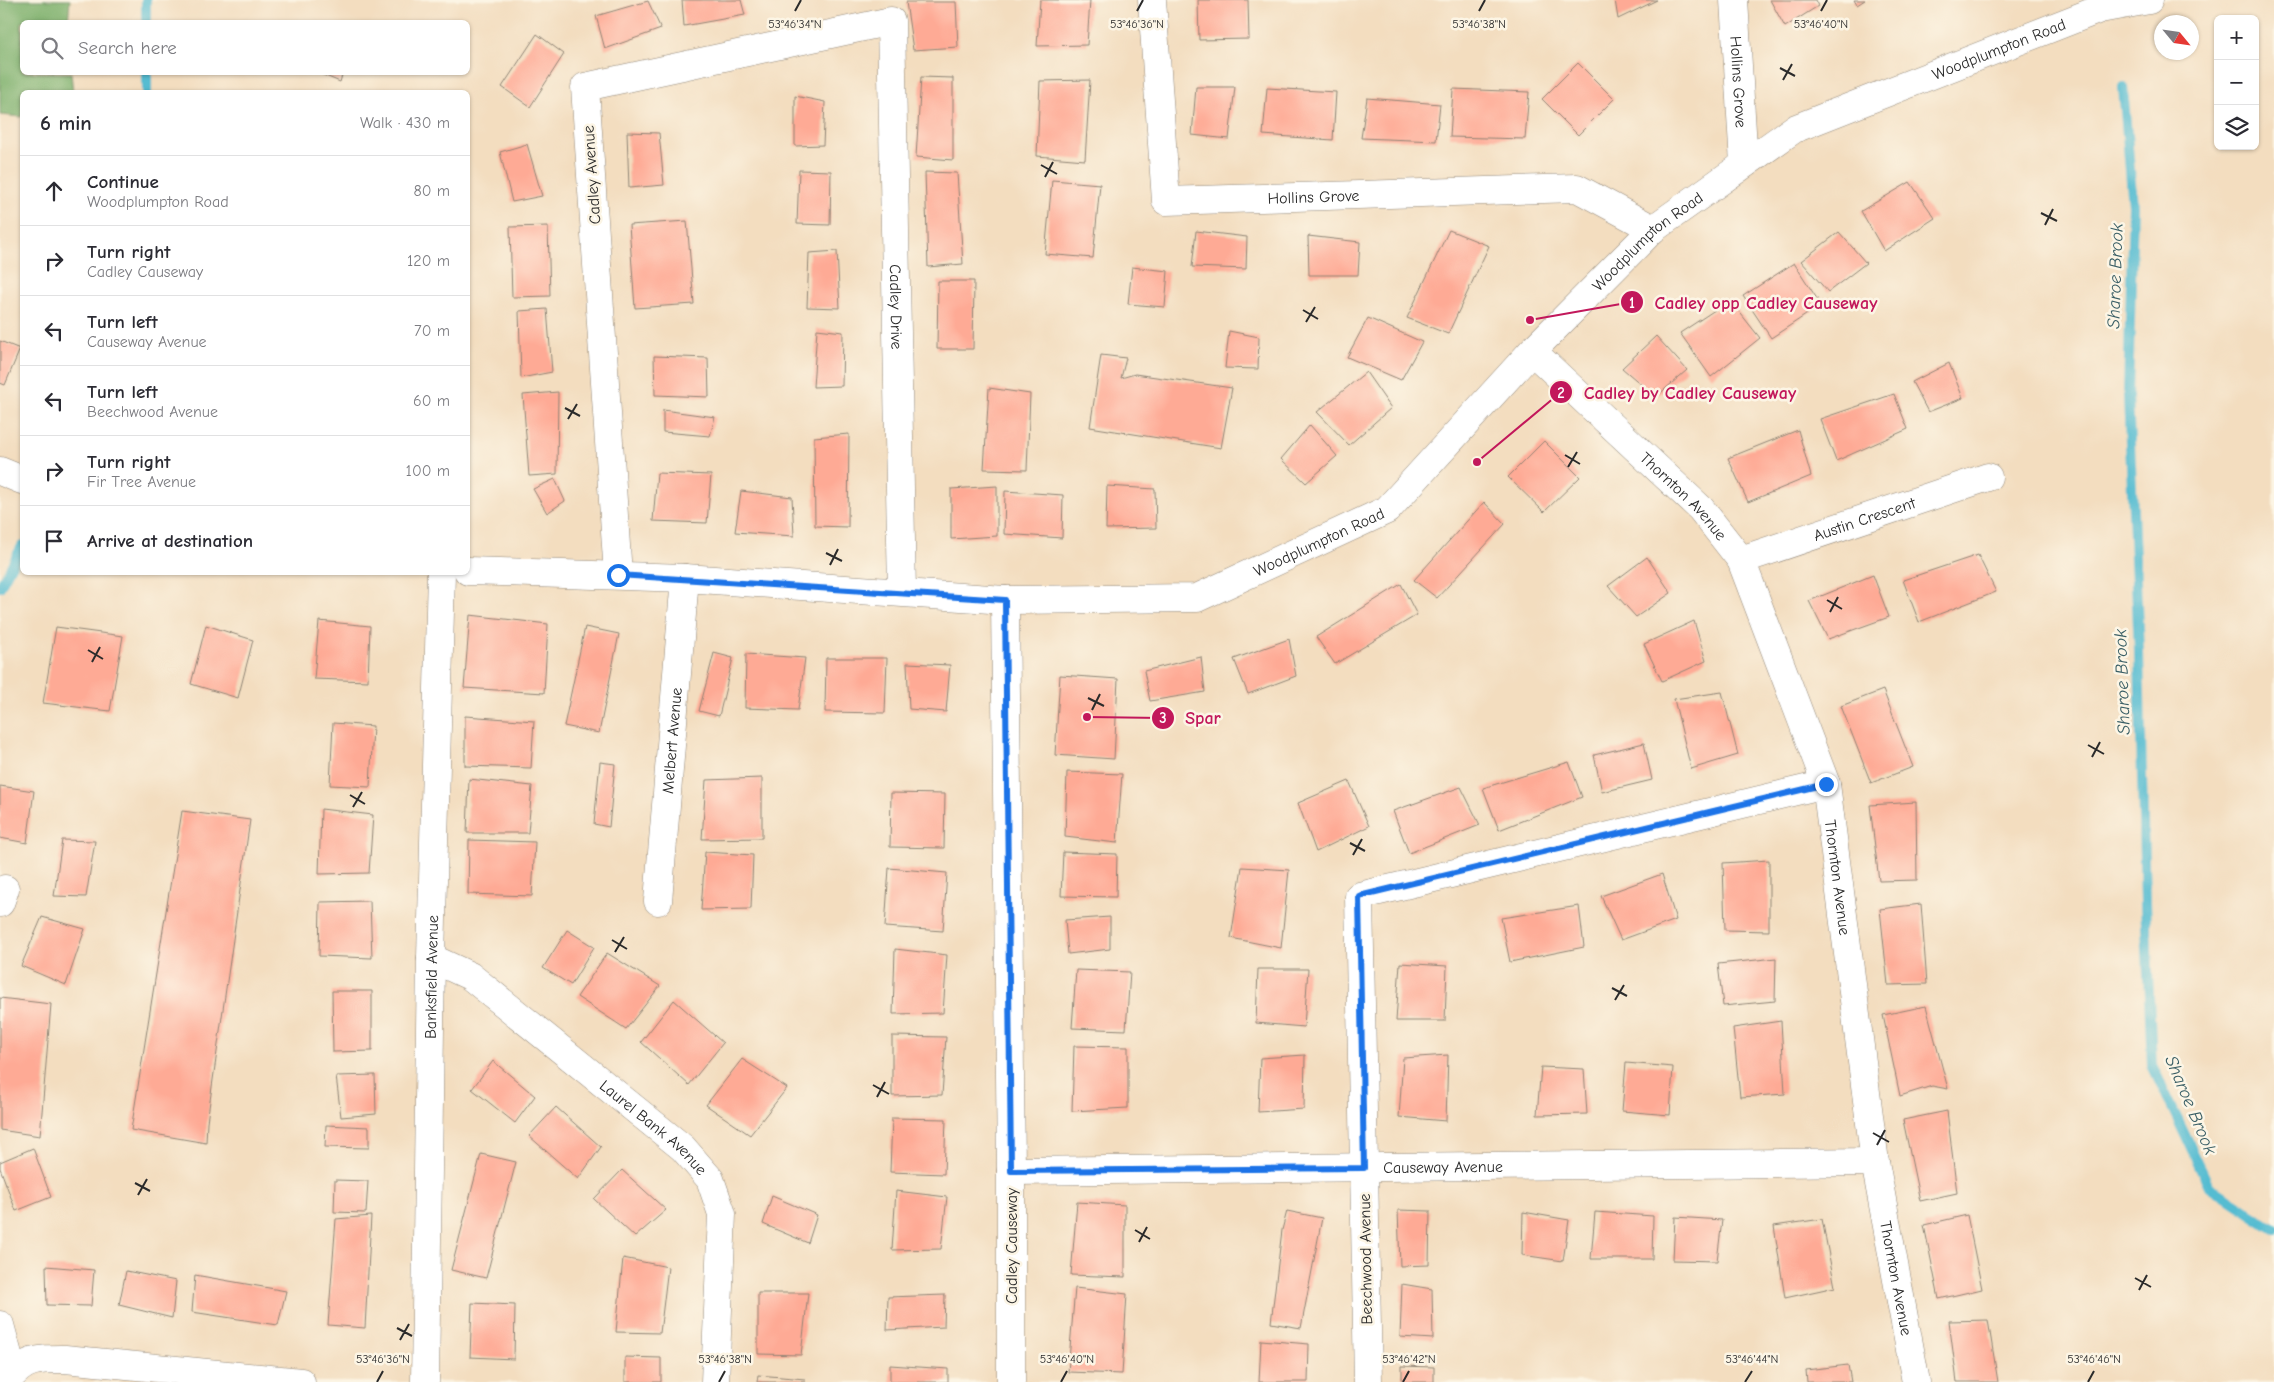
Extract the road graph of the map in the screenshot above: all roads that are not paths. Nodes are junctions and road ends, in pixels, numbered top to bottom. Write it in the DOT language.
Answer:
graph roads {
  1 [pos="1152,0"];
  2 [pos="1734,0"];
  3 [pos="2149,0"];
  4 [pos="891,21"];
  5 [pos="1744,164"];
  6 [pos="1653,229"];
  7 [pos="1532,351"];
  8 [pos="1988,477"];
  9 [pos="1741,560"];
  10 [pos="470,571"];
  11 [pos="441,575"];
  12 [pos="618,575"];
  13 [pos="685,578"];
  14 [pos="902,592"];
  15 [pos="1005,600"];
  16 [pos="1826,784"];
  17 [pos="658,901"];
  18 [pos="431,958"];
  19 [pos="1875,1162"];
  20 [pos="1364,1168"];
  21 [pos="1011,1171"];
  22 [pos="0,1325"];
  23 [pos="10,1378"];
  24 [pos="301,1382"];
  25 [pos="425,1382"];
  26 [pos="716,1382"];
  27 [pos="1011,1382"];
  28 [pos="1368,1382"];
  29 [pos="1916,1382"];
  1 -- 6 [label="street, Hollins Grove"];
  2 -- 5 [label="street, Hollins Grove"];
  3 -- 5 [label="street, Woodplumpton Road"];
  4 -- 12 [label="street, Cadley Avenue"];
  4 -- 14 [label="street, Cadley Drive"];
  5 -- 6 [label="street, Woodplumpton Road"];
  6 -- 7 [label="street, Woodplumpton Road"];
  7 -- 9 [label="street, Thornton Avenue"];
  7 -- 15 [label="street, Woodplumpton Road"];
  8 -- 9 [label="street, Austin Crescent"];
  9 -- 16 [label="street, Thornton Avenue"];
  10 -- 12 [label="street, Woodplumpton Road"];
  11 -- 18 [label="street, Banksfield Avenue"];
  12 -- 13 [label="street, Woodplumpton Road"];
  13 -- 14 [label="street, Woodplumpton Road"];
  13 -- 17 [label="street, Melbert Avenue"];
  14 -- 15 [label="street, Woodplumpton Road"];
  15 -- 21 [label="street, Cadley Causeway"];
  16 -- 19 [label="street, Thornton Avenue"];
  16 -- 20 [label="street, Beechwood Avenue"];
  18 -- 25 [label="street, Banksfield Avenue"];
  18 -- 26 [label="street, Laurel Bank Avenue"];
  19 -- 20 [label="street, Causeway Avenue"];
  19 -- 29 [label="street, Thornton Avenue"];
  20 -- 21 [label="street, Causeway Avenue"];
  20 -- 28 [label="street, Beechwood Avenue"];
  21 -- 27 [label="street, Cadley Causeway"];
  22 -- 23 [label="street"];
  23 -- 24 [label="street"];
}
